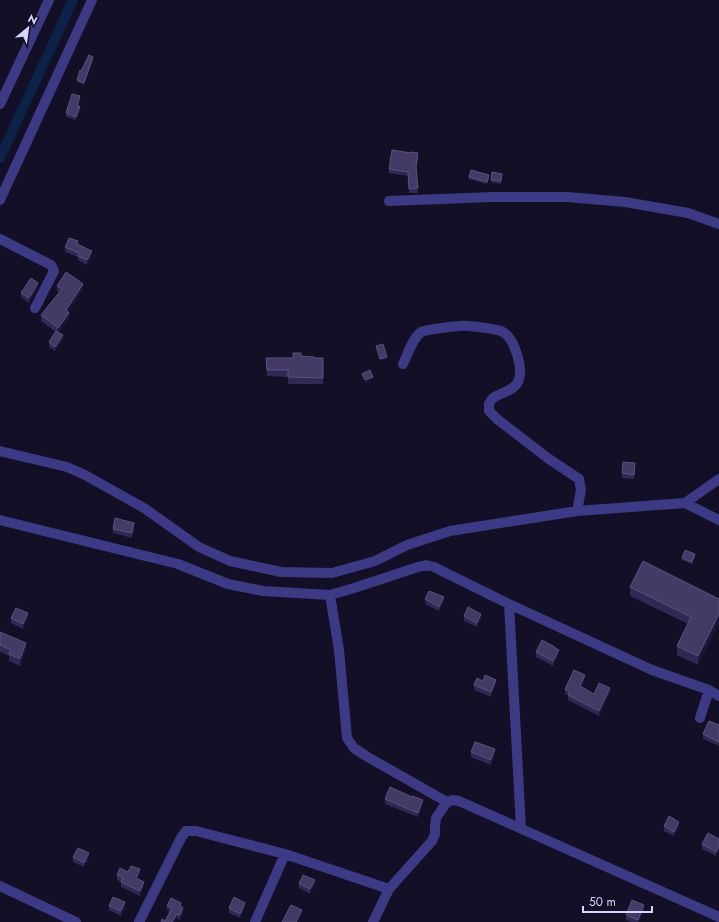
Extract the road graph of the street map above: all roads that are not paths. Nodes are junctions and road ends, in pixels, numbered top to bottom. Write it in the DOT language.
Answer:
graph roads {
  1 [pos="49,0"];
  2 [pos="92,0"];
  3 [pos="0,104"];
  4 [pos="0,200"];
  5 [pos="389,201"];
  6 [pos="719,224"];
  7 [pos="0,239"];
  8 [pos="35,308"];
  9 [pos="403,364"];
  10 [pos="0,451"];
  11 [pos="719,479"];
  12 [pos="685,503"];
  13 [pos="577,511"];
  14 [pos="0,520"];
  15 [pos="719,520"];
  16 [pos="330,594"];
  17 [pos="509,604"];
  18 [pos="709,690"];
  19 [pos="719,696"];
  20 [pos="700,718"];
  21 [pos="447,802"];
  22 [pos="521,828"];
  23 [pos="285,854"];
  24 [pos="0,886"];
  25 [pos="389,889"];
  26 [pos="719,917"];
  27 [pos="76,922"];
  28 [pos="139,922"];
  29 [pos="255,922"];
  30 [pos="373,922"];
  1 -- 3 [label="street"];
  2 -- 4 [label="street"];
  5 -- 6 [label="street"];
  7 -- 8 [label="street"];
  9 -- 13 [label="street"];
  10 -- 13 [label="street"];
  11 -- 12 [label="street"];
  12 -- 13 [label="street"];
  12 -- 15 [label="street"];
  14 -- 16 [label="street"];
  16 -- 17 [label="street"];
  16 -- 21 [label="street"];
  17 -- 18 [label="street"];
  17 -- 22 [label="street"];
  18 -- 19 [label="street"];
  18 -- 20 [label="street"];
  21 -- 22 [label="street"];
  21 -- 25 [label="street"];
  22 -- 26 [label="street"];
  23 -- 25 [label="street"];
  23 -- 28 [label="street"];
  23 -- 29 [label="street"];
  24 -- 27 [label="street"];
  25 -- 30 [label="street"];
}
